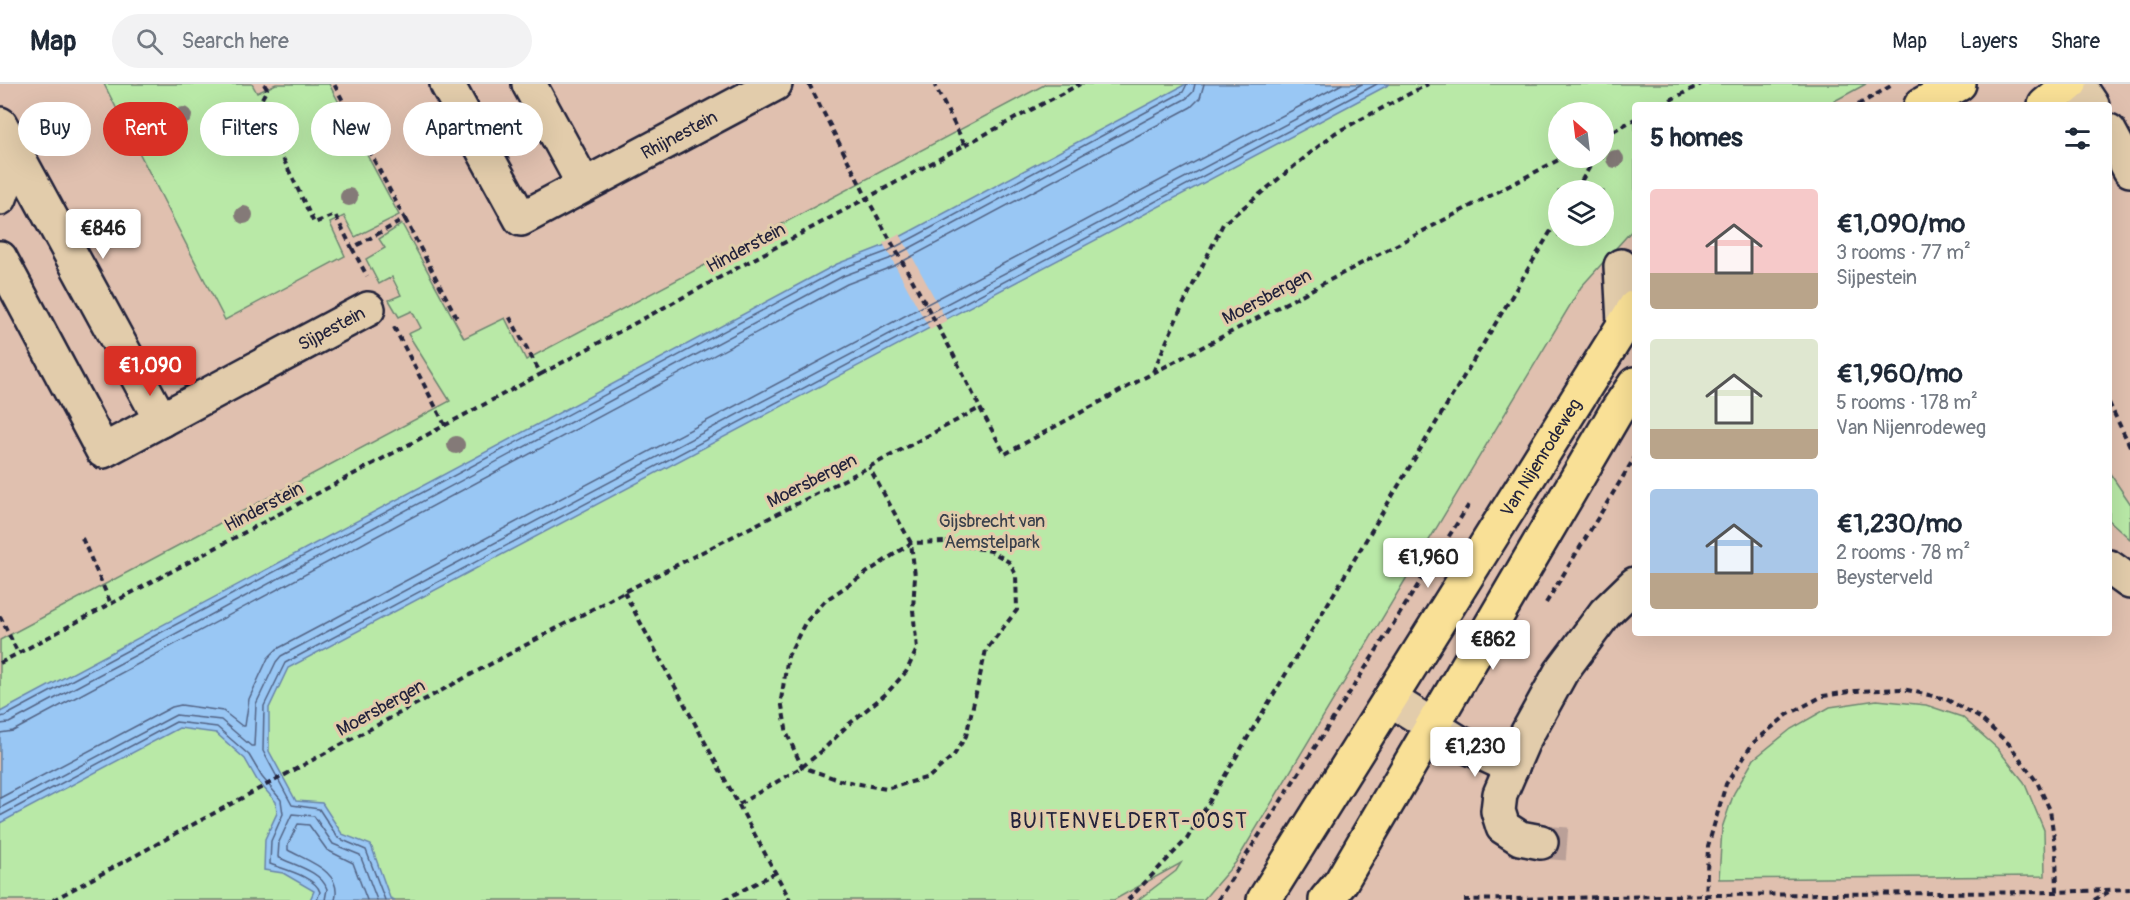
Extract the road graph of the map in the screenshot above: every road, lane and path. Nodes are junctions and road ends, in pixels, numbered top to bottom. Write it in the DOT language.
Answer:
graph roads {
  1 [pos="264,84"];
  2 [pos="334,84"];
  3 [pos="447,84"];
  4 [pos="529,84"];
  5 [pos="775,84"];
  6 [pos="808,84"];
  7 [pos="1080,84"];
  8 [pos="1428,84"];
  9 [pos="1701,84"];
  10 [pos="1895,84"];
  11 [pos="1959,84"];
  12 [pos="2070,84"];
  13 [pos="2078,84"];
  14 [pos="936,86"];
  15 [pos="1667,102"];
  16 [pos="1863,102"];
  17 [pos="1926,102"];
  18 [pos="2049,102"];
  19 [pos="2090,102"];
  20 [pos="1632,121"];
  21 [pos="0,124"];
  22 [pos="1614,130"];
  23 [pos="2112,137"];
  24 [pos="965,145"];
  25 [pos="16,154"];
  26 [pos="1548,165"];
  27 [pos="2130,170"];
  28 [pos="584,185"];
  29 [pos="0,198"];
  30 [pos="867,198"];
  31 [pos="405,219"];
  32 [pos="1548,236"];
  33 [pos="0,258"];
  34 [pos="1621,266"];
  35 [pos="368,309"];
  36 [pos="1629,315"];
  37 [pos="509,316"];
  38 [pos="458,320"];
  39 [pos="1153,373"];
  40 [pos="541,374"];
  41 [pos="1632,391"];
  42 [pos="980,408"];
  43 [pos="1625,408"];
  44 [pos="2112,409"];
  45 [pos="161,420"];
  46 [pos="445,425"];
  47 [pos="2130,446"];
  48 [pos="869,467"];
  49 [pos="1474,497"];
  50 [pos="82,538"];
  51 [pos="911,543"];
  52 [pos="2112,569"];
  53 [pos="2130,582"];
  54 [pos="1632,587"];
  55 [pos="624,592"];
  56 [pos="111,604"];
  57 [pos="0,616"];
  58 [pos="18,653"];
  59 [pos="0,663"];
  60 [pos="1390,699"];
  61 [pos="1432,726"];
  62 [pos="802,768"];
  63 [pos="1506,780"];
  64 [pos="739,804"];
  65 [pos="1541,842"];
  66 [pos="775,873"];
  67 [pos="2130,889"];
  68 [pos="2112,890"];
  69 [pos="2056,892"];
  70 [pos="1706,898"];
  71 [pos="53,900"];
  72 [pos="724,900"];
  73 [pos="790,900"];
  74 [pos="1128,900"];
  75 [pos="1218,900"];
  76 [pos="1264,900"];
  77 [pos="1326,900"];
  78 [pos="1464,900"];
  79 [pos="2094,900"];
  1 -- 31 [label="path"];
  2 -- 31 [label="path"];
  3 -- 28 [label="street, Rhijnestein"];
  4 -- 28 [label="street"];
  5 -- 28 [label="street, Rhijnestein"];
  6 -- 30 [label="path"];
  7 -- 24 [label="path, Hinderstein"];
  8 -- 39 [label="path"];
  9 -- 15 [label="path"];
  10 -- 16 [label="path"];
  11 -- 17 [label="main road"];
  12 -- 18 [label="main road"];
  13 -- 19 [label="street"];
  14 -- 24 [label="path"];
  20 -- 22 [label="path"];
  21 -- 25 [label="street"];
  23 -- 27 [label="street"];
  24 -- 30 [label="path, Hinderstein"];
  25 -- 29 [label="street"];
  25 -- 45 [label="street"];
  26 -- 39 [label="path, Moersbergen"];
  30 -- 40 [label="path, Hinderstein"];
  30 -- 42 [label="path"];
  31 -- 38 [label="path"];
  32 -- 74 [label="path"];
  33 -- 45 [label="street, Sijpestein"];
  34 -- 36 [label="street"];
  35 -- 45 [label="street, Sijpestein"];
  35 -- 46 [label="path, Sijpestein"];
  36 -- 60 [label="main road, Van Nijenrodeweg"];
  37 -- 40 [label="path"];
  39 -- 42 [label="path, Moersbergen"];
  40 -- 46 [label="path, Hinderstein"];
  41 -- 43 [label="main road"];
  42 -- 48 [label="path, Moersbergen"];
  43 -- 61 [label="main road"];
  44 -- 47 [label="path"];
  46 -- 56 [label="path, Hinderstein"];
  48 -- 51 [label="path"];
  48 -- 55 [label="path, Moersbergen"];
  49 -- 75 [label="path"];
  50 -- 56 [label="path"];
  51 -- 62 [label="path"];
  51 -- 62 [label="path"];
  51 -- 62 [label="path"];
  52 -- 53 [label="street"];
  54 -- 63 [label="street"];
  55 -- 64 [label="path"];
  55 -- 71 [label="path, Moersbergen"];
  56 -- 58 [label="path, Hinderstein"];
  57 -- 58 [label="path"];
  58 -- 59 [label="path, Hinderstein"];
  60 -- 61 [label="street"];
  60 -- 76 [label="main road, Van Nijenrodeweg"];
  61 -- 63 [label="street"];
  61 -- 77 [label="main road"];
  62 -- 64 [label="path"];
  63 -- 65 [label="street"];
  64 -- 66 [label="path"];
  66 -- 72 [label="path"];
  66 -- 73 [label="path"];
  67 -- 68 [label="path"];
  68 -- 69 [label="path"];
  68 -- 79 [label="path"];
  69 -- 70 [label="path"];
  69 -- 70 [label="path"];
  70 -- 78 [label="path"];
}
